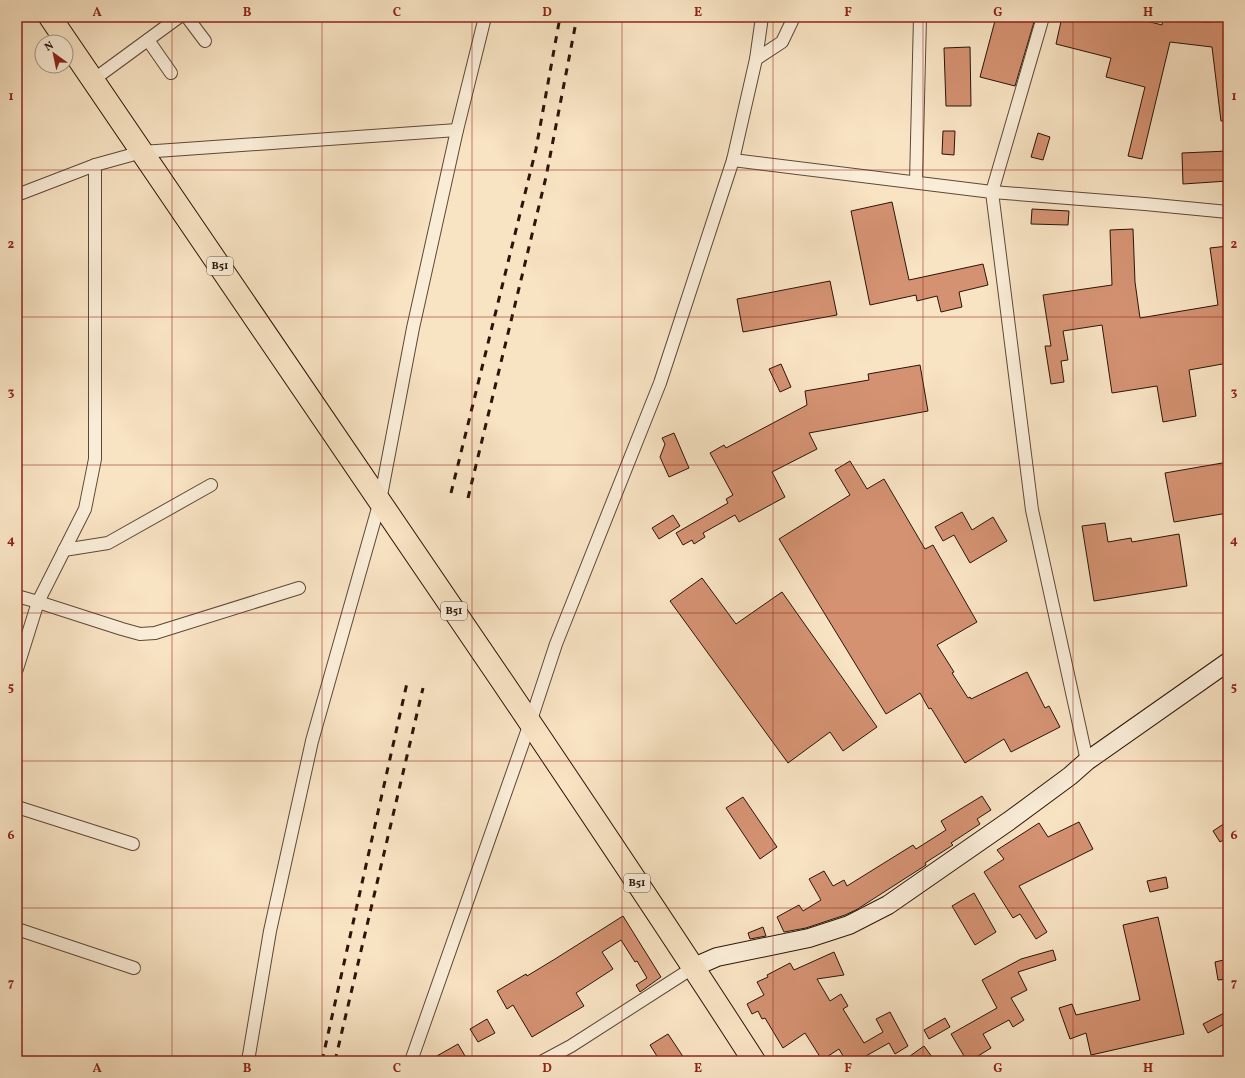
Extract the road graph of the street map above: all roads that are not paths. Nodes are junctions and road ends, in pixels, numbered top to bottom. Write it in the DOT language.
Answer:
graph roads {
  1 [pos="50,17"];
  2 [pos="179,17"];
  3 [pos="187,17"];
  4 [pos="484,17"];
  5 [pos="762,17"];
  6 [pos="794,17"];
  7 [pos="920,17"];
  8 [pos="1043,17"];
  9 [pos="148,40"];
  10 [pos="204,41"];
  11 [pos="756,59"];
  12 [pos="171,73"];
  13 [pos="93,80"];
  14 [pos="457,130"];
  15 [pos="142,152"];
  16 [pos="733,160"];
  17 [pos="95,165"];
  18 [pos="916,182"];
  19 [pos="992,192"];
  20 [pos="17,195"];
  21 [pos="1228,212"];
  22 [pos="211,485"];
  23 [pos="380,501"];
  24 [pos="64,550"];
  25 [pos="300,588"];
  26 [pos="17,596"];
  27 [pos="38,602"];
  28 [pos="1228,662"];
  29 [pos="17,669"];
  30 [pos="530,723"];
  31 [pos="1087,761"];
  32 [pos="17,807"];
  33 [pos="133,844"];
  34 [pos="17,929"];
  35 [pos="694,967"];
  36 [pos="134,968"];
  37 [pos="248,1061"];
  38 [pos="411,1061"];
  39 [pos="543,1061"];
  40 [pos="754,1061"];
  1 -- 13 [label="highway, B51"];
  2 -- 9 [label="street"];
  3 -- 10 [label="street"];
  4 -- 14 [label="street"];
  5 -- 11 [label="street"];
  6 -- 11 [label="street"];
  7 -- 18 [label="street"];
  8 -- 19 [label="street"];
  9 -- 12 [label="street"];
  9 -- 13 [label="street"];
  11 -- 16 [label="street"];
  13 -- 15 [label="highway, B51"];
  14 -- 15 [label="street"];
  14 -- 23 [label="street"];
  15 -- 17 [label="street"];
  15 -- 23 [label="highway, B51"];
  16 -- 18 [label="street"];
  16 -- 30 [label="street"];
  17 -- 20 [label="street"];
  17 -- 24 [label="street"];
  18 -- 19 [label="street"];
  19 -- 21 [label="street"];
  19 -- 31 [label="street"];
  22 -- 24 [label="street"];
  23 -- 30 [label="highway, B51"];
  23 -- 37 [label="street"];
  24 -- 27 [label="street"];
  25 -- 27 [label="street"];
  26 -- 27 [label="street"];
  27 -- 29 [label="street"];
  28 -- 31 [label="street"];
  30 -- 35 [label="highway, B51"];
  30 -- 38 [label="street"];
  31 -- 35 [label="street"];
  32 -- 33 [label="street"];
  34 -- 36 [label="street"];
  35 -- 39 [label="street"];
  35 -- 40 [label="highway, B51"];
}
